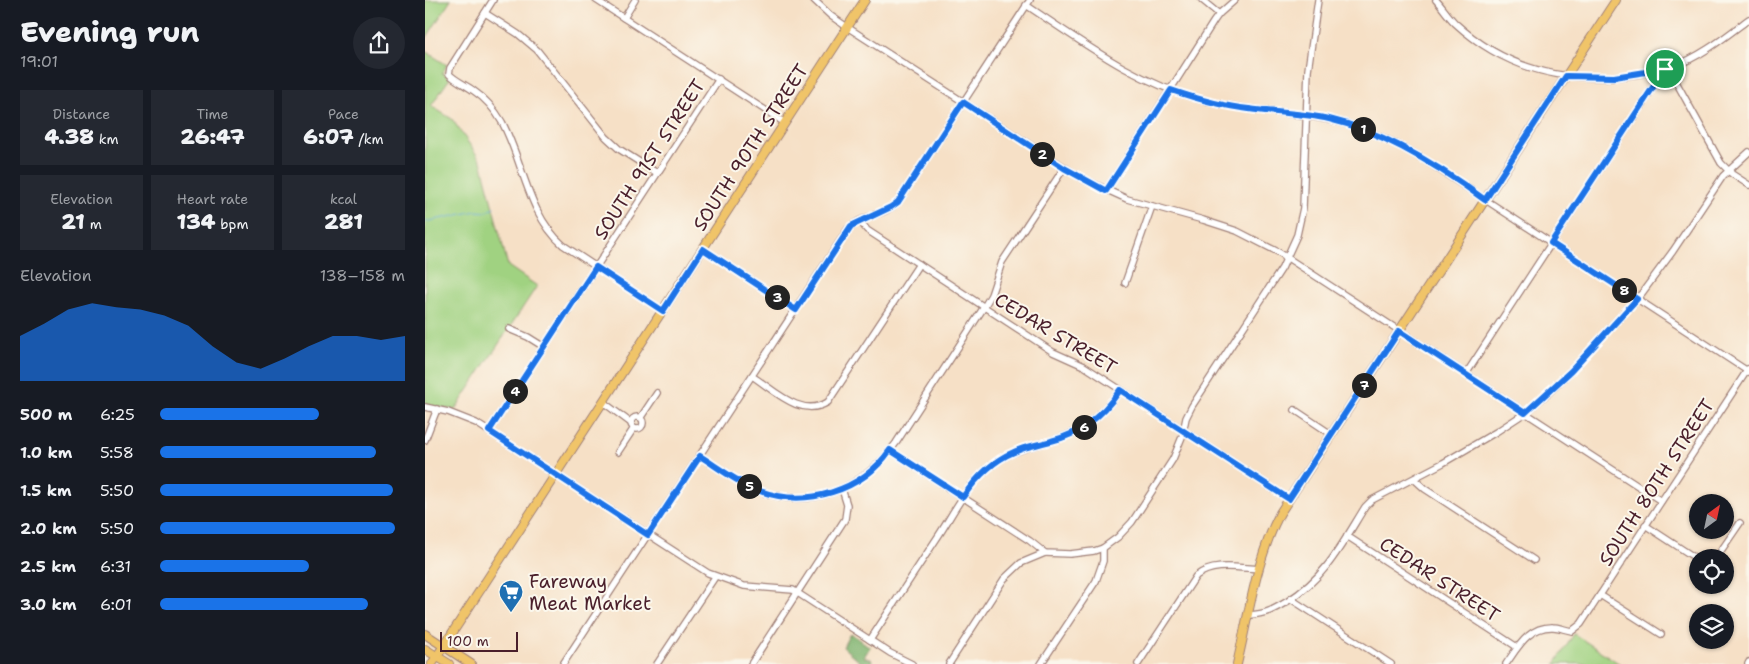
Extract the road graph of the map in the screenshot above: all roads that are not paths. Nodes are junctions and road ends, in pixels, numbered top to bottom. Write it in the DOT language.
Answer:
graph roads {
  1 [pos="493,0"];
  2 [pos="596,0"];
  3 [pos="635,0"];
  4 [pos="814,0"];
  5 [pos="865,0"];
  6 [pos="1202,0"];
  7 [pos="1235,0"];
  8 [pos="1318,0"];
  9 [pos="1436,0"];
  10 [pos="1616,0"];
  11 [pos="1028,3"];
  12 [pos="485,13"];
  13 [pos="1219,14"];
  14 [pos="624,18"];
  15 [pos="1749,19"];
  16 [pos="847,27"];
  17 [pos="1665,69"];
  18 [pos="1566,76"];
  19 [pos="719,80"];
  20 [pos="1171,90"];
  21 [pos="963,102"];
  22 [pos="1307,116"];
  23 [pos="785,123"];
  24 [pos="1749,152"];
  25 [pos="1064,168"];
  26 [pos="1728,170"];
  27 [pos="657,173"];
  28 [pos="1749,185"];
  29 [pos="1106,191"];
  30 [pos="1485,200"];
  31 [pos="1152,206"];
  32 [pos="860,221"];
  33 [pos="1551,243"];
  34 [pos="703,249"];
  35 [pos="1287,258"];
  36 [pos="919,264"];
  37 [pos="596,267"];
  38 [pos="1125,283"];
  39 [pos="1637,299"];
  40 [pos="985,307"];
  41 [pos="796,310"];
  42 [pos="663,311"];
  43 [pos="509,329"];
  44 [pos="1399,331"];
  45 [pos="544,347"];
  46 [pos="1748,370"];
  47 [pos="1466,374"];
  48 [pos="752,376"];
  49 [pos="1120,390"];
  50 [pos="657,393"];
  51 [pos="603,402"];
  52 [pos="425,407"];
  53 [pos="437,409"];
  54 [pos="1295,410"];
  55 [pos="1525,413"];
  56 [pos="641,417"];
  57 [pos="633,423"];
  58 [pos="1183,430"];
  59 [pos="489,431"];
  60 [pos="1331,434"];
  61 [pos="425,440"];
  62 [pos="890,450"];
  63 [pos="618,452"];
  64 [pos="700,456"];
  65 [pos="555,475"];
  66 [pos="1414,479"];
  67 [pos="842,489"];
  68 [pos="963,497"];
  69 [pos="1289,499"];
  70 [pos="1661,501"];
  71 [pos="1740,523"];
  72 [pos="1645,525"];
  73 [pos="648,535"];
  74 [pos="1347,536"];
  75 [pos="1103,548"];
  76 [pos="1722,549"];
  77 [pos="1045,552"];
  78 [pos="1689,554"];
  79 [pos="1534,560"];
  80 [pos="1259,569"];
  81 [pos="715,577"];
  82 [pos="798,592"];
  83 [pos="1600,595"];
  84 [pos="1291,599"];
  85 [pos="1249,615"];
  86 [pos="425,634"];
  87 [pos="1661,634"];
  88 [pos="869,640"];
  89 [pos="443,646"];
  90 [pos="1517,647"];
  91 [pos="425,649"];
  92 [pos="437,656"];
  93 [pos="432,664"];
  94 [pos="449,664"];
  95 [pos="471,664"];
  96 [pos="563,664"];
  97 [pos="657,664"];
  98 [pos="751,664"];
  99 [pos="912,664"];
  100 [pos="949,664"];
  101 [pos="1041,664"];
  102 [pos="1138,664"];
  103 [pos="1237,664"];
  104 [pos="1391,664"];
  105 [pos="1506,664"];
  1 -- 12 [label="street"];
  2 -- 14 [label="street"];
  3 -- 14 [label="street"];
  4 -- 16 [label="street"];
  5 -- 16 [label="main road, SOUTH 90TH STREET"];
  6 -- 13 [label="street"];
  7 -- 13 [label="street"];
  8 -- 22 [label="street"];
  9 -- 18 [label="street"];
  10 -- 18 [label="main road"];
  11 -- 20 [label="street"];
  11 -- 21 [label="street"];
  12 -- 27 [label="street"];
  12 -- 37 [label="street"];
  13 -- 20 [label="street"];
  14 -- 19 [label="street"];
  15 -- 17 [label="street"];
  16 -- 21 [label="street"];
  16 -- 23 [label="main road, SOUTH 90TH STREET"];
  17 -- 18 [label="street"];
  17 -- 26 [label="street"];
  17 -- 33 [label="street"];
  18 -- 30 [label="main road"];
  19 -- 23 [label="street"];
  19 -- 27 [label="street, SOUTH 91ST STREET"];
  20 -- 22 [label="street"];
  20 -- 29 [label="street"];
  21 -- 25 [label="street"];
  21 -- 32 [label="street"];
  22 -- 30 [label="street"];
  22 -- 35 [label="street"];
  23 -- 34 [label="main road, SOUTH 90TH STREET"];
  24 -- 26 [label="street"];
  25 -- 29 [label="street"];
  25 -- 40 [label="street"];
  26 -- 28 [label="street"];
  26 -- 39 [label="street"];
  27 -- 37 [label="street, SOUTH 91ST STREET"];
  29 -- 31 [label="street"];
  30 -- 33 [label="street"];
  30 -- 44 [label="main road"];
  31 -- 35 [label="street"];
  31 -- 38 [label="street"];
  32 -- 36 [label="street, CEDAR STREET"];
  32 -- 41 [label="street"];
  33 -- 39 [label="street"];
  33 -- 47 [label="street"];
  34 -- 41 [label="street"];
  34 -- 42 [label="main road, SOUTH 90TH STREET"];
  35 -- 44 [label="street"];
  35 -- 58 [label="street"];
  36 -- 40 [label="street, CEDAR STREET"];
  36 -- 48 [label="street"];
  37 -- 42 [label="street"];
  37 -- 45 [label="street, SOUTH 91ST STREET"];
  39 -- 46 [label="street"];
  39 -- 55 [label="street"];
  40 -- 49 [label="street, CEDAR STREET"];
  40 -- 62 [label="street"];
  41 -- 48 [label="street"];
  42 -- 51 [label="main road, SOUTH 90TH STREET"];
  43 -- 45 [label="street"];
  44 -- 47 [label="street"];
  44 -- 60 [label="main road"];
  45 -- 59 [label="street, SOUTH 91ST STREET"];
  46 -- 70 [label="street, SOUTH 80TH STREET"];
  47 -- 55 [label="street"];
  48 -- 64 [label="street"];
  49 -- 58 [label="street, CEDAR STREET"];
  49 -- 68 [label="street"];
  50 -- 56 [label="street"];
  51 -- 57 [label="street"];
  51 -- 65 [label="main road, SOUTH 90TH STREET"];
  52 -- 53 [label="street"];
  53 -- 59 [label="street"];
  53 -- 61 [label="street"];
  54 -- 60 [label="street"];
  55 -- 66 [label="street"];
  55 -- 70 [label="street"];
  56 -- 57 [label="street"];
  56 -- 57 [label="street"];
  57 -- 63 [label="street"];
  58 -- 69 [label="street, CEDAR STREET"];
  58 -- 75 [label="street"];
  59 -- 65 [label="street"];
  60 -- 69 [label="main road"];
  62 -- 67 [label="street"];
  62 -- 68 [label="street"];
  64 -- 67 [label="street"];
  64 -- 73 [label="street"];
  65 -- 73 [label="street"];
  65 -- 89 [label="main road, SOUTH 90TH STREET"];
  66 -- 74 [label="street"];
  66 -- 79 [label="street"];
  67 -- 82 [label="street"];
  68 -- 77 [label="street"];
  68 -- 88 [label="street"];
  69 -- 80 [label="main road"];
  70 -- 72 [label="street, SOUTH 80TH STREET"];
  71 -- 76 [label="street"];
  72 -- 78 [label="street"];
  72 -- 83 [label="street, SOUTH 80TH STREET"];
  73 -- 81 [label="street"];
  73 -- 96 [label="street"];
  74 -- 84 [label="street"];
  74 -- 90 [label="street, CEDAR STREET"];
  75 -- 77 [label="street"];
  75 -- 101 [label="street"];
  77 -- 100 [label="street"];
  80 -- 85 [label="main road"];
  80 -- 102 [label="street"];
  81 -- 82 [label="street"];
  81 -- 97 [label="street"];
  82 -- 88 [label="street"];
  82 -- 98 [label="street"];
  83 -- 87 [label="street"];
  83 -- 90 [label="street, SOUTH 80TH STREET"];
  84 -- 85 [label="street"];
  84 -- 104 [label="street"];
  85 -- 103 [label="main road"];
  86 -- 89 [label="main road"];
  88 -- 99 [label="street"];
  89 -- 92 [label="main road, SOUTH 90TH STREET"];
  89 -- 95 [label="main road"];
  90 -- 105 [label="street"];
  91 -- 92 [label="main road"];
  92 -- 93 [label="main road, SOUTH 90TH STREET"];
  92 -- 94 [label="main road"];
}
